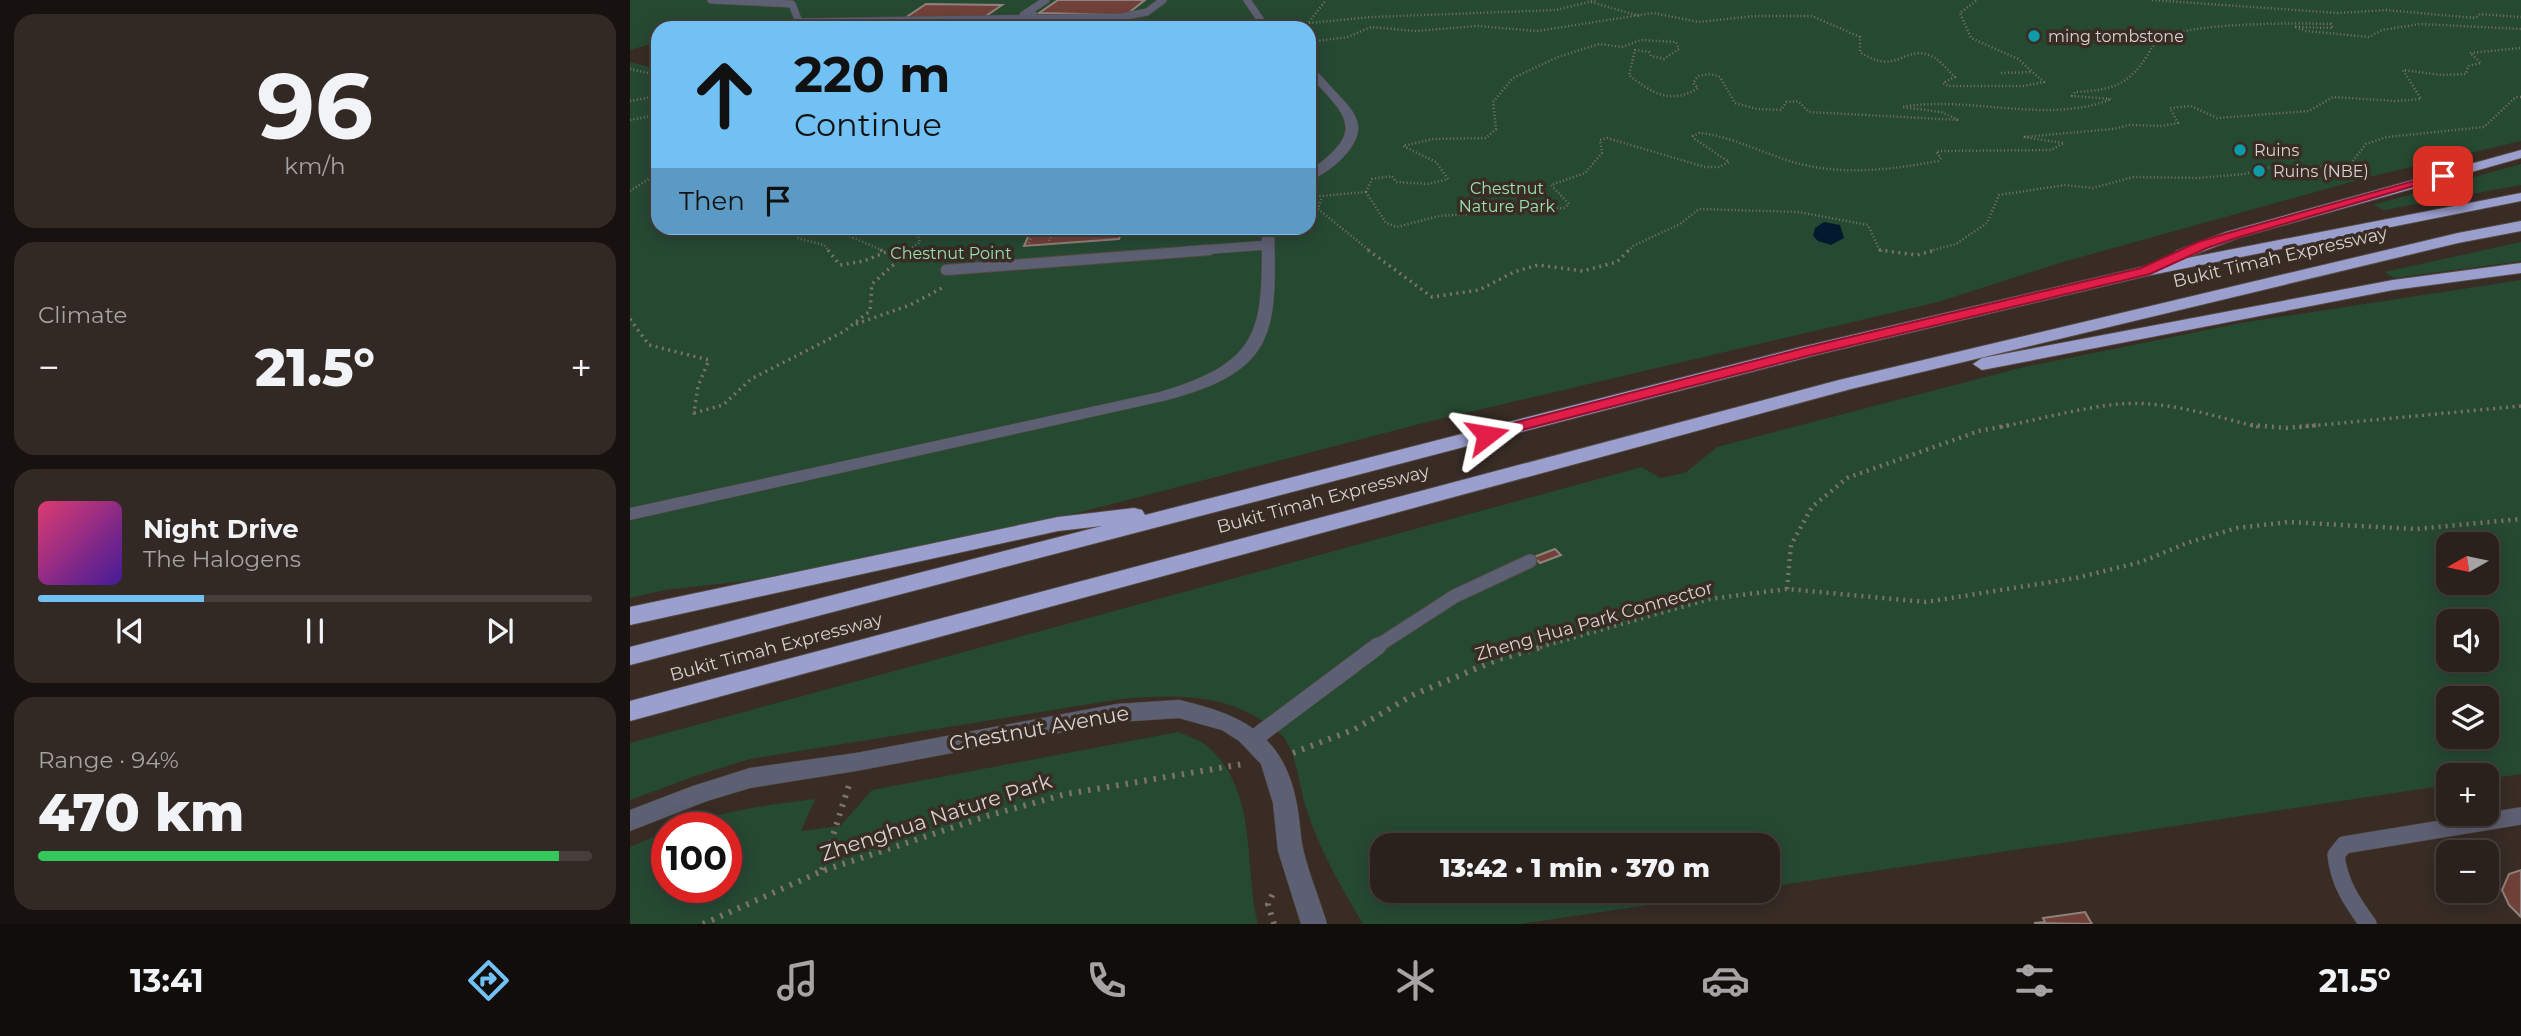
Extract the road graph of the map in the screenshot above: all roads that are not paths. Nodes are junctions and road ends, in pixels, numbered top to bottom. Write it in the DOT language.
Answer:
graph roads {
  1 [pos="711,0"];
  2 [pos="1046,0"];
  3 [pos="1247,0"];
  4 [pos="1164,1"];
  5 [pos="1122,17"];
  6 [pos="799,21"];
  7 [pos="864,21"];
  8 [pos="1262,21"];
  9 [pos="1316,77"];
  10 [pos="2521,155"];
  11 [pos="1316,172"];
  12 [pos="2521,197"];
  13 [pos="2521,226"];
  14 [pos="1268,235"];
  15 [pos="1268,245"];
  16 [pos="2521,268"];
  17 [pos="946,270"];
  18 [pos="2146,271"];
  19 [pos="1846,384"];
  20 [pos="1220,504"];
  21 [pos="630,514"];
  22 [pos="1530,561"];
  23 [pos="630,616"];
  24 [pos="630,656"];
  25 [pos="630,710"];
  26 [pos="1252,740"];
  27 [pos="2521,816"];
  28 [pos="630,821"];
  29 [pos="1314,924"];
  30 [pos="2368,924"];
  1 -- 6 [label="lane"];
  2 -- 5 [label="lane"];
  3 -- 8 [label="lane"];
  4 -- 5 [label="lane"];
  5 -- 7 [label="lane"];
  9 -- 11 [label="street"];
  10 -- 18 [label="highway"];
  12 -- 18 [label="highway, Bukit Timah Expressway"];
  13 -- 19 [label="highway, Bukit Timah Expressway"];
  14 -- 15 [label="street"];
  15 -- 17 [label="lane"];
  15 -- 21 [label="street"];
  16 -- 19 [label="highway"];
  18 -- 20 [label="highway, Bukit Timah Expressway"];
  19 -- 25 [label="highway, Bukit Timah Expressway"];
  20 -- 23 [label="highway"];
  20 -- 24 [label="highway, Bukit Timah Expressway"];
  22 -- 26 [label="lane"];
  26 -- 28 [label="street, Chestnut Avenue"];
  26 -- 29 [label="street, Chestnut Avenue"];
  27 -- 30 [label="lane"];
}
